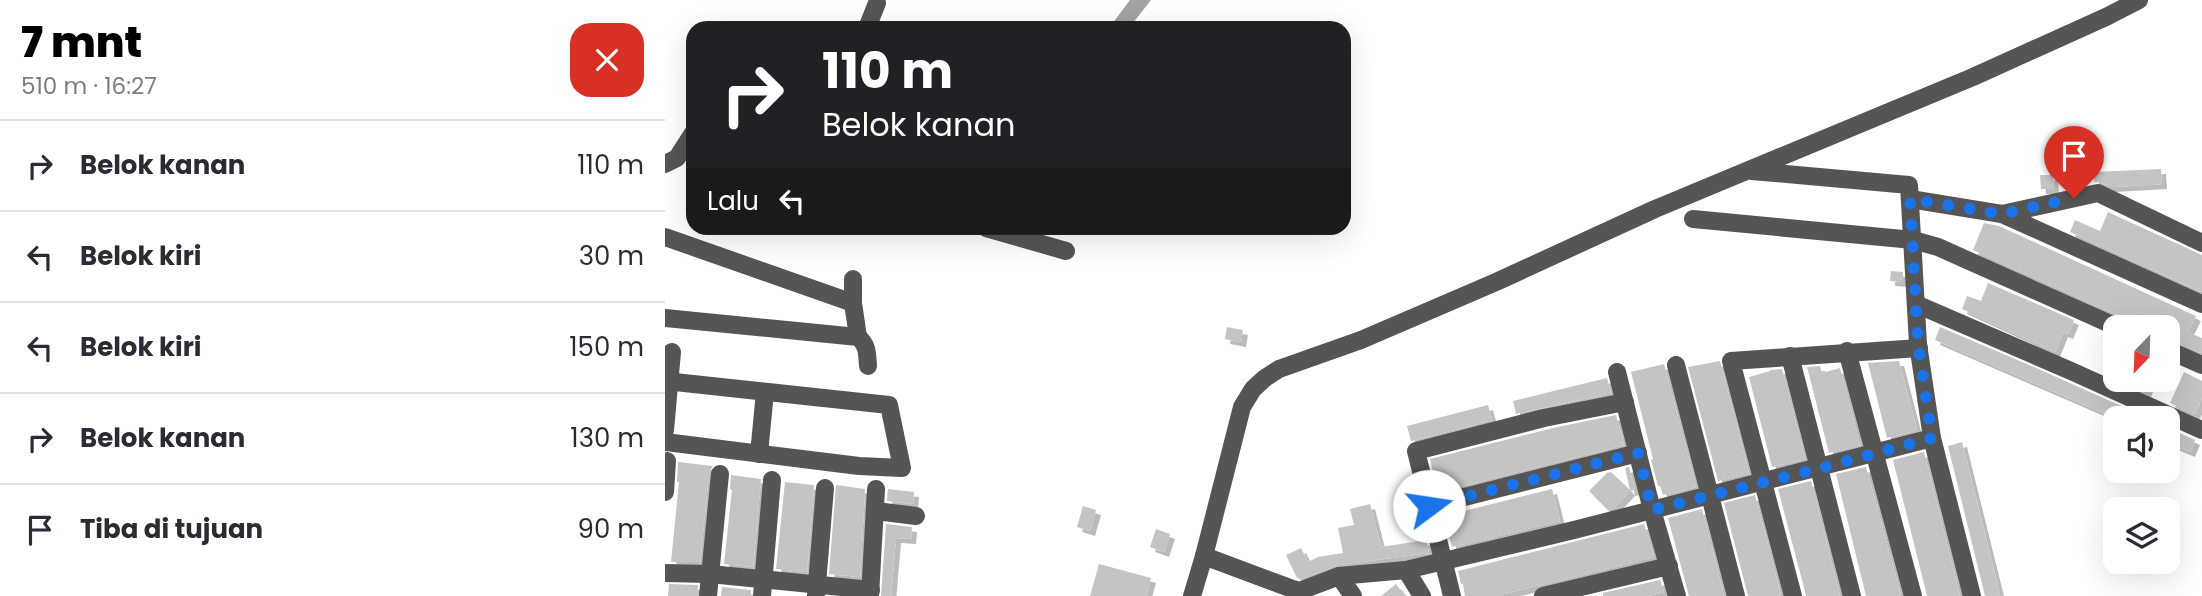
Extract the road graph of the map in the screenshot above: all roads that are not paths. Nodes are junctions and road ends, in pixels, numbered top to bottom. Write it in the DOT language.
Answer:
graph roads {
  1 [pos="2139,0"];
  2 [pos="877,3"];
  3 [pos="870,21"];
  4 [pos="686,144"];
  5 [pos="665,164"];
  6 [pos="1749,170"];
  7 [pos="1910,199"];
  8 [pos="2002,214"];
  9 [pos="1693,219"];
  10 [pos="1010,235"];
  11 [pos="665,237"];
  12 [pos="1913,240"];
  13 [pos="2202,243"];
  14 [pos="1066,251"];
  15 [pos="853,279"];
  16 [pos="853,303"];
  17 [pos="1916,304"];
  18 [pos="2202,304"];
  19 [pos="665,318"];
  20 [pos="2103,321"];
  21 [pos="857,337"];
  22 [pos="1919,348"];
  23 [pos="1847,351"];
  24 [pos="672,352"];
  25 [pos="1790,356"];
  26 [pos="2181,356"];
  27 [pos="2202,365"];
  28 [pos="868,366"];
  29 [pos="1676,366"];
  30 [pos="1617,372"];
  31 [pos="668,381"];
  32 [pos="765,392"];
  33 [pos="1625,402"];
  34 [pos="665,430"];
  35 [pos="2202,430"];
  36 [pos="1932,438"];
  37 [pos="665,442"];
  38 [pos="759,453"];
  39 [pos="1638,453"];
  40 [pos="1875,453"];
  41 [pos="667,461"];
  42 [pos="1821,468"];
  43 [pos="720,474"];
  44 [pos="772,480"];
  45 [pos="1764,482"];
  46 [pos="825,488"];
  47 [pos="876,489"];
  48 [pos="665,492"];
  49 [pos="1710,496"];
  50 [pos="1429,506"];
  51 [pos="1652,510"];
  52 [pos="876,511"];
  53 [pos="916,516"];
  54 [pos="1205,556"];
  55 [pos="1443,561"];
  56 [pos="1669,566"];
  57 [pos="1406,570"];
  58 [pos="665,573"];
  59 [pos="710,574"];
  60 [pos="1339,576"];
  61 [pos="763,588"];
  62 [pos="817,590"];
  63 [pos="871,593"];
  64 [pos="708,596"];
  65 [pos="1192,596"];
  66 [pos="1353,596"];
  67 [pos="1422,596"];
  68 [pos="1452,596"];
  69 [pos="1543,596"];
  70 [pos="1677,596"];
  71 [pos="1736,596"];
  72 [pos="1793,596"];
  73 [pos="1852,596"];
  74 [pos="1913,596"];
  75 [pos="1972,596"];
  1 -- 6 [label="street"];
  2 -- 3 [label="street"];
  4 -- 5 [label="street"];
  6 -- 7 [label="street"];
  6 -- 54 [label="street"];
  7 -- 8 [label="street"];
  7 -- 12 [label="street"];
  8 -- 13 [label="street"];
  8 -- 18 [label="street"];
  9 -- 12 [label="street"];
  10 -- 14 [label="street"];
  11 -- 16 [label="street"];
  12 -- 17 [label="street"];
  12 -- 20 [label="street"];
  15 -- 16 [label="street"];
  16 -- 21 [label="street"];
  17 -- 22 [label="street"];
  17 -- 35 [label="street"];
  19 -- 21 [label="street"];
  21 -- 28 [label="street"];
  22 -- 23 [label="street"];
  22 -- 36 [label="street"];
  23 -- 25 [label="street"];
  23 -- 40 [label="street"];
  24 -- 31 [label="street"];
  25 -- 42 [label="street"];
  25 -- 45 [label="street"];
  26 -- 27 [label="street"];
  29 -- 49 [label="street"];
  30 -- 33 [label="street"];
  31 -- 32 [label="street"];
  31 -- 34 [label="street"];
  32 -- 38 [label="street"];
  32 -- 38 [label="street"];
  33 -- 39 [label="street"];
  33 -- 50 [label="street"];
  36 -- 40 [label="street"];
  36 -- 75 [label="street"];
  37 -- 38 [label="street"];
  39 -- 50 [label="street"];
  39 -- 51 [label="street"];
  40 -- 42 [label="street"];
  40 -- 74 [label="street"];
  41 -- 48 [label="street"];
  42 -- 45 [label="street"];
  42 -- 73 [label="street"];
  43 -- 59 [label="street"];
  44 -- 61 [label="street"];
  45 -- 49 [label="street"];
  45 -- 72 [label="street"];
  46 -- 62 [label="street"];
  47 -- 52 [label="street"];
  49 -- 51 [label="street"];
  49 -- 71 [label="street"];
  50 -- 55 [label="street"];
  51 -- 55 [label="street"];
  51 -- 56 [label="street"];
  52 -- 53 [label="street"];
  52 -- 63 [label="street"];
  54 -- 60 [label="street"];
  54 -- 65 [label="street"];
  55 -- 57 [label="street"];
  55 -- 68 [label="street"];
  56 -- 69 [label="street"];
  56 -- 70 [label="street"];
  57 -- 60 [label="street"];
  57 -- 67 [label="street"];
  58 -- 59 [label="street"];
  59 -- 61 [label="street"];
  59 -- 64 [label="street"];
  60 -- 66 [label="street"];
  61 -- 62 [label="street"];
  62 -- 63 [label="street"];
}
